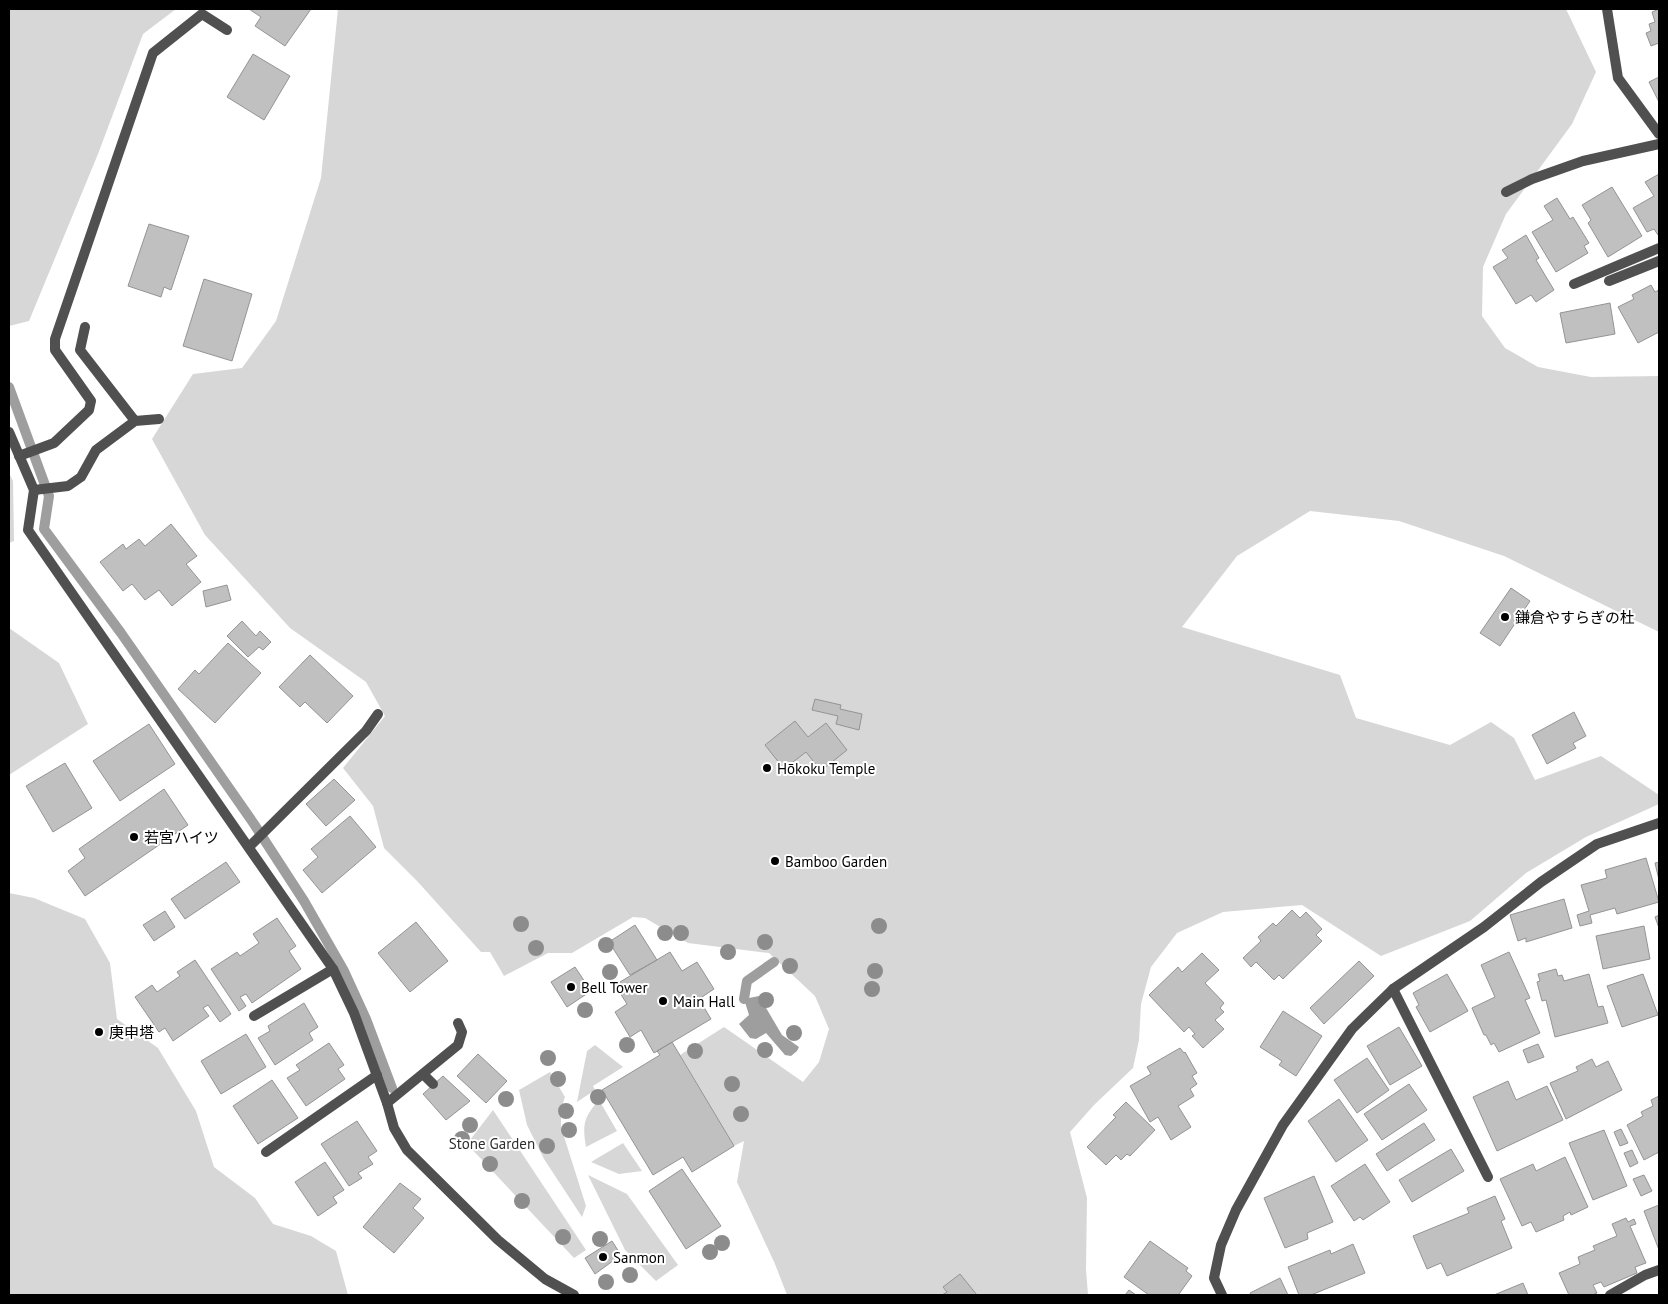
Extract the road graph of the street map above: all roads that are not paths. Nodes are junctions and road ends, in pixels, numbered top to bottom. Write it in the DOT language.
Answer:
graph roads {
  1 [pos="1606,9"];
  2 [pos="227,30"];
  3 [pos="1659,134"];
  4 [pos="1659,144"];
  5 [pos="1506,192"];
  6 [pos="1659,248"];
  7 [pos="1659,261"];
  8 [pos="1609,281"];
  9 [pos="1574,284"];
  10 [pos="85,327"];
  11 [pos="159,419"];
  12 [pos="135,421"];
  13 [pos="9,432"];
  14 [pos="19,456"];
  15 [pos="34,490"];
  16 [pos="378,714"];
  17 [pos="1659,823"];
  18 [pos="249,848"];
  19 [pos="333,969"];
  20 [pos="1393,988"];
  21 [pos="254,1016"];
  22 [pos="458,1023"];
  23 [pos="423,1074"];
  24 [pos="377,1075"];
  25 [pos="433,1084"];
  26 [pos="387,1103"];
  27 [pos="266,1152"];
  28 [pos="1488,1177"];
  29 [pos="1659,1270"];
  30 [pos="574,1295"];
  31 [pos="1222,1295"];
  32 [pos="1610,1295"];
  1 -- 3 [label="street"];
  2 -- 14 [label="street"];
  4 -- 5 [label="street"];
  6 -- 9 [label="street"];
  7 -- 8 [label="street"];
  10 -- 12 [label="street"];
  11 -- 12 [label="street"];
  12 -- 15 [label="street"];
  13 -- 14 [label="street"];
  14 -- 15 [label="street"];
  15 -- 18 [label="street"];
  16 -- 18 [label="street"];
  17 -- 20 [label="street"];
  18 -- 19 [label="street"];
  19 -- 21 [label="street"];
  19 -- 24 [label="street"];
  20 -- 28 [label="street"];
  20 -- 31 [label="street"];
  22 -- 23 [label="street"];
  23 -- 25 [label="street"];
  23 -- 26 [label="street"];
  24 -- 26 [label="street"];
  24 -- 27 [label="street"];
  26 -- 30 [label="street"];
  29 -- 32 [label="street"];
}
